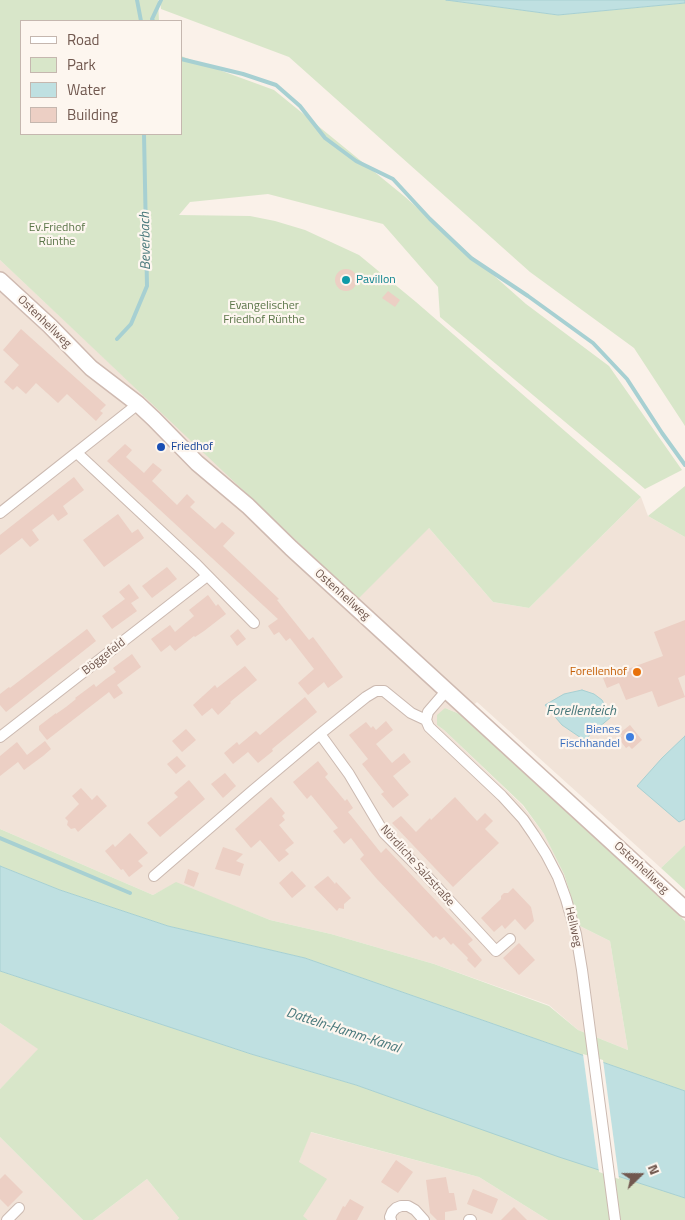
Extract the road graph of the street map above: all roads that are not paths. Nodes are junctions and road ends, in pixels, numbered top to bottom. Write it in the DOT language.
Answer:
graph roads {
  1 [pos="0,280"];
  2 [pos="138,404"];
  3 [pos="77,453"];
  4 [pos="0,513"];
  5 [pos="207,576"];
  6 [pos="254,623"];
  7 [pos="447,690"];
  8 [pos="426,720"];
  9 [pos="320,734"];
  10 [pos="0,737"];
  11 [pos="154,876"];
  12 [pos="685,909"];
  13 [pos="510,939"];
  14 [pos="19,1208"];
  15 [pos="7,1220"];
  16 [pos="391,1220"];
  17 [pos="424,1220"];
  18 [pos="615,1220"];
  1 -- 2 [label="main road, Ostenhellweg"];
  2 -- 3 [label="street"];
  2 -- 7 [label="main road, Ostenhellweg"];
  3 -- 4 [label="street"];
  3 -- 5 [label="street"];
  5 -- 6 [label="street"];
  5 -- 10 [label="street, Böggefeld"];
  7 -- 8 [label="street"];
  7 -- 12 [label="main road, Ostenhellweg"];
  8 -- 9 [label="street"];
  8 -- 18 [label="street, Hellweg"];
  9 -- 11 [label="street"];
  9 -- 13 [label="street, Nördliche Salzstraße"];
  14 -- 15 [label="street"];
  16 -- 17 [label="street"];
}
